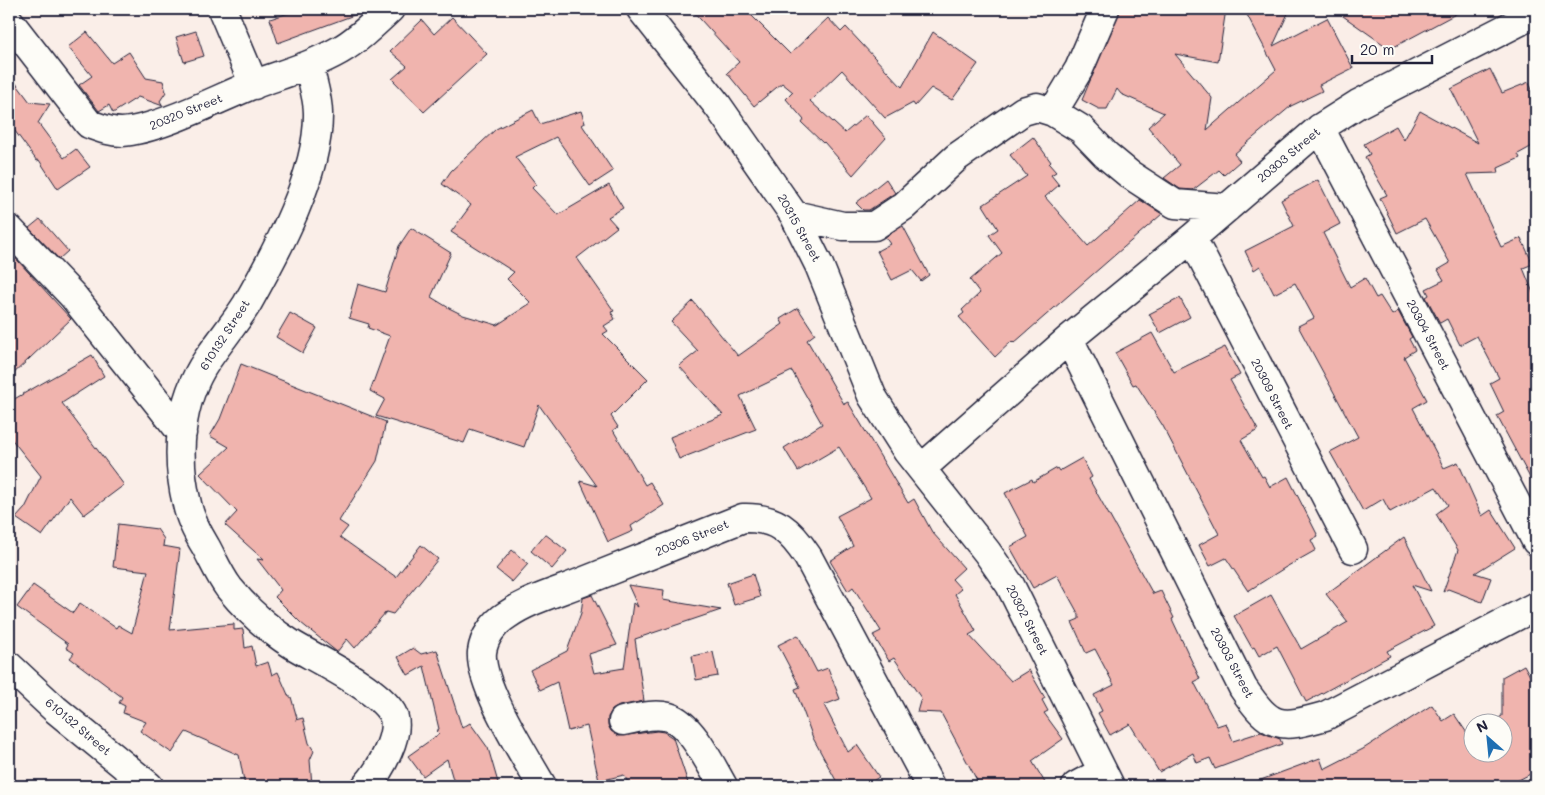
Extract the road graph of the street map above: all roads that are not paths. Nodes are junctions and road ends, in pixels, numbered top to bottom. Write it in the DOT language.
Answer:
graph roads {
  1 [pos="222,9"];
  2 [pos="390,9"];
  3 [pos="642,9"];
  4 [pos="1105,9"];
  5 [pos="1536,13"];
  6 [pos="9,22"];
  7 [pos="309,66"];
  8 [pos="254,85"];
  9 [pos="1053,112"];
  10 [pos="1320,128"];
  11 [pos="1226,208"];
  12 [pos="794,215"];
  13 [pos="9,229"];
  14 [pos="1192,238"];
  15 [pos="1068,339"];
  16 [pos="182,433"];
  17 [pos="922,468"];
  18 [pos="1536,541"];
  19 [pos="1352,549"];
  20 [pos="1536,606"];
  21 [pos="9,666"];
  22 [pos="623,722"];
  23 [pos="1106,779"];
  24 [pos="149,786"];
  25 [pos="366,786"];
  26 [pos="542,786"];
  27 [pos="722,786"];
  28 [pos="930,786"];
  29 [pos="1076,786"];
  1 -- 8 [label="street"];
  2 -- 7 [label="street, 20320 Street"];
  3 -- 12 [label="street, 20315 Street"];
  4 -- 9 [label="street"];
  5 -- 10 [label="street, 20303 Street"];
  6 -- 8 [label="street, 20320 Street"];
  7 -- 8 [label="street, 20320 Street"];
  7 -- 16 [label="street, 610132 Street"];
  9 -- 11 [label="street"];
  9 -- 12 [label="street"];
  10 -- 11 [label="street, 20303 Street"];
  10 -- 18 [label="street, 20304 Street"];
  11 -- 14 [label="street, 20303 Street"];
  12 -- 17 [label="street, 20315 Street"];
  13 -- 16 [label="street"];
  14 -- 15 [label="street, 20303 Street"];
  14 -- 19 [label="street, 20309 Street"];
  15 -- 17 [label="street, 20303 Street"];
  15 -- 20 [label="street, 20303 Street"];
  16 -- 25 [label="street, 610132 Street"];
  17 -- 23 [label="street, 20302 Street"];
  21 -- 24 [label="street, 610132 Street"];
  22 -- 27 [label="street"];
  23 -- 29 [label="street"];
  26 -- 28 [label="street, 20306 Street"];
}
